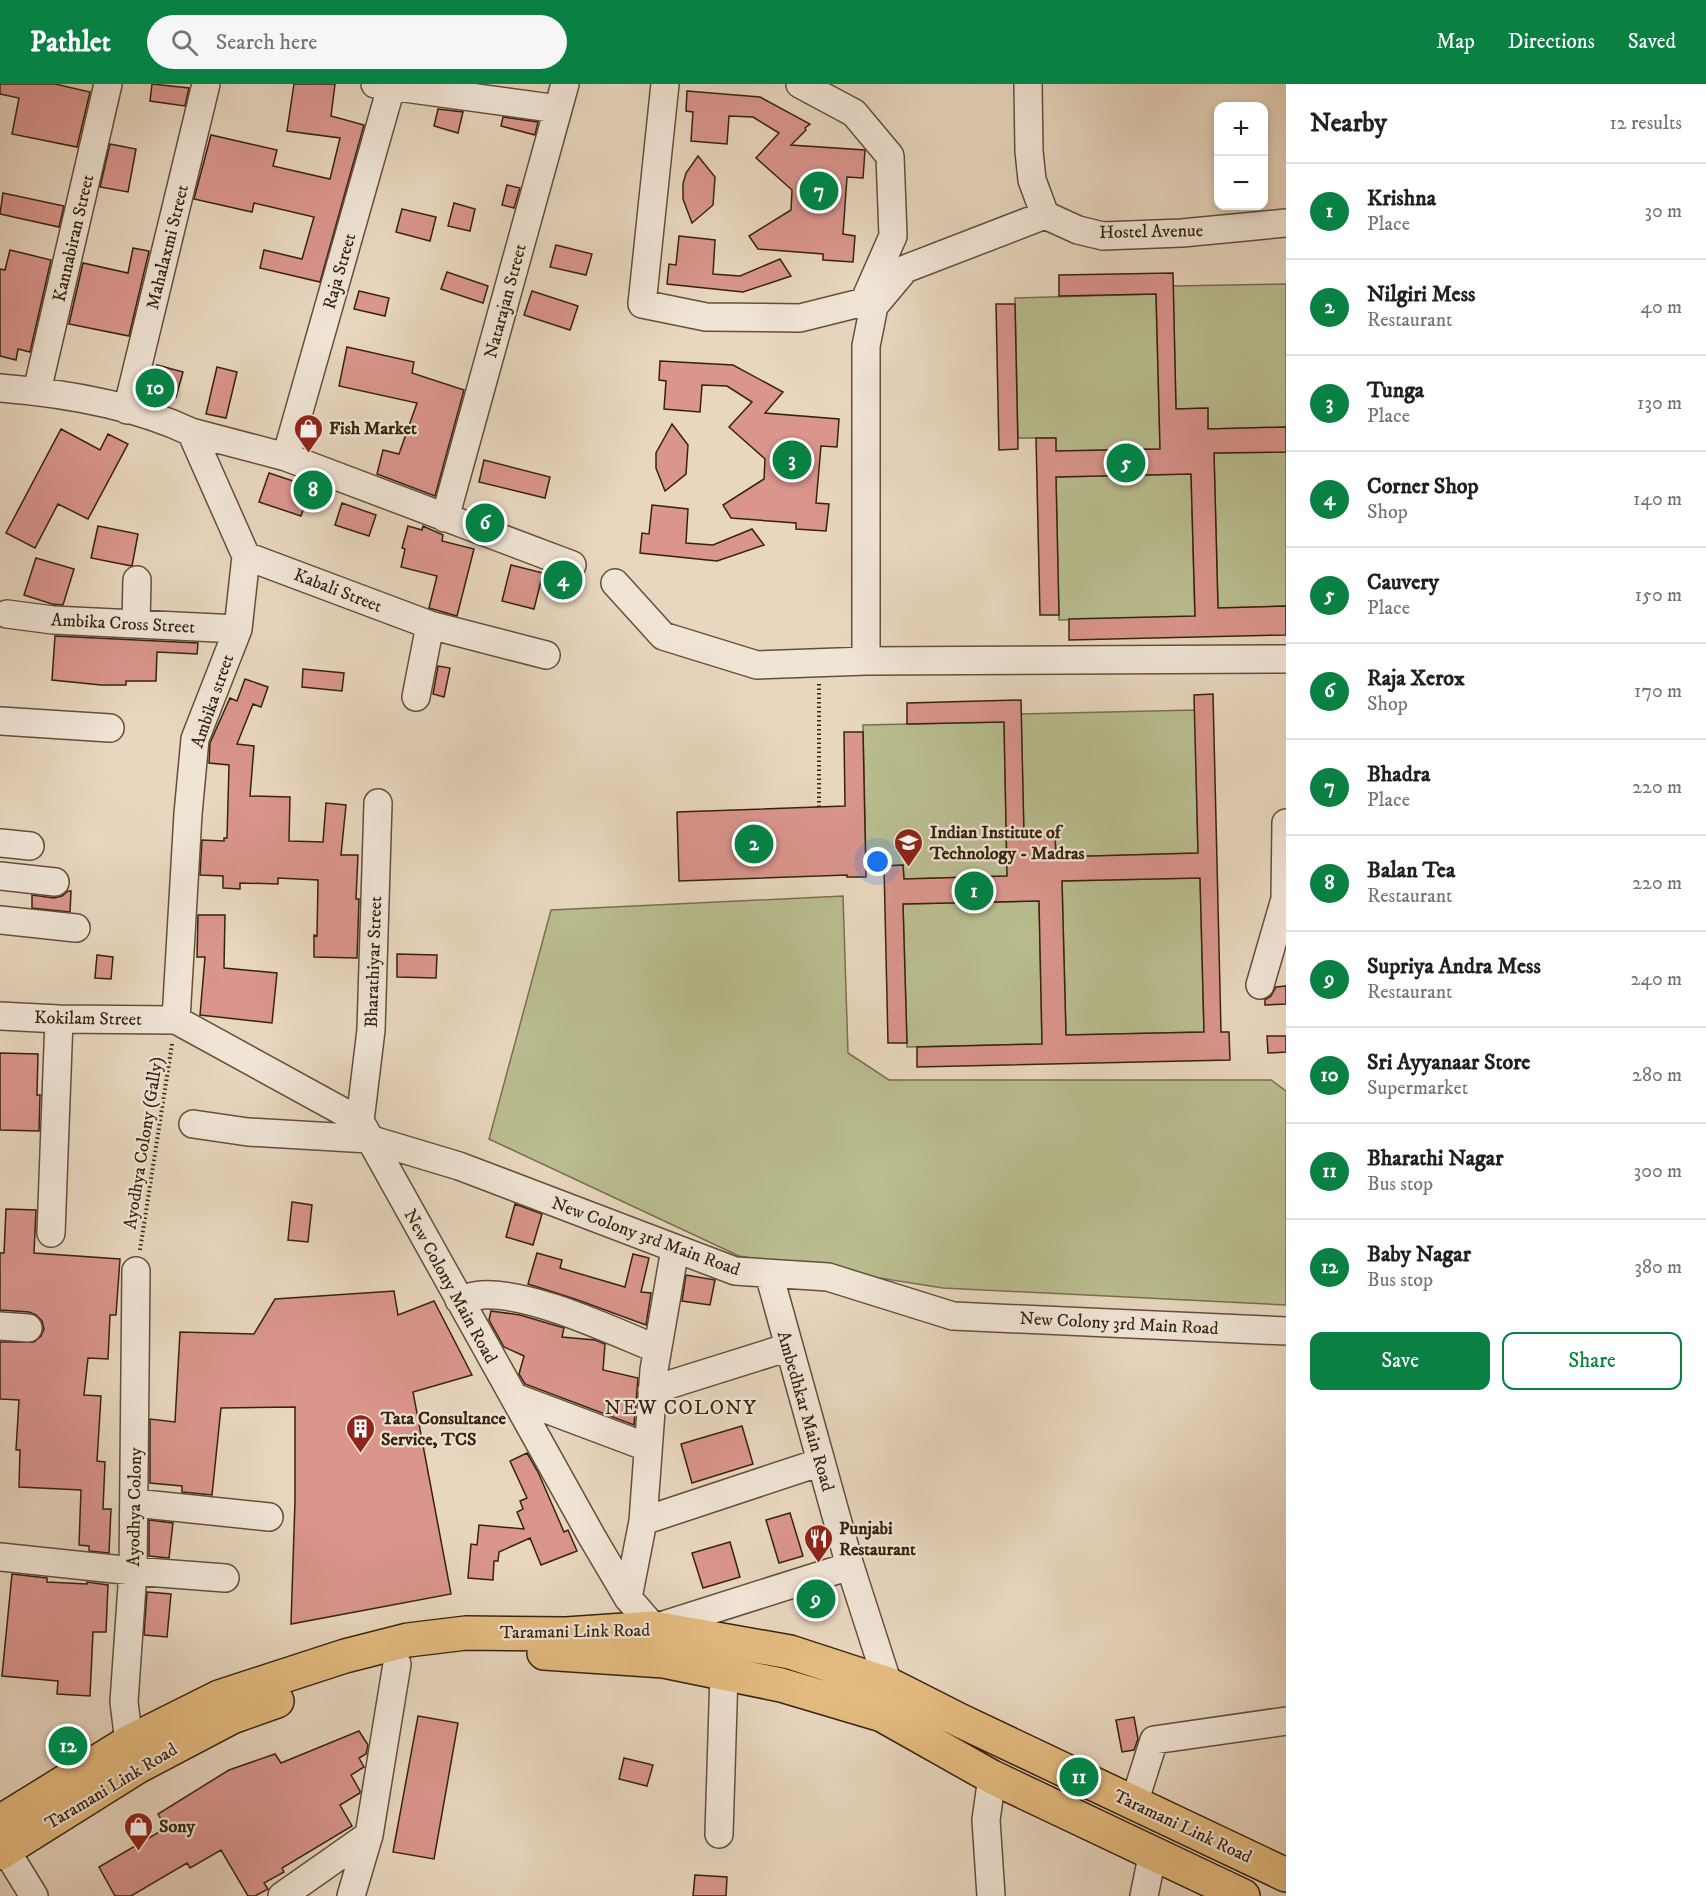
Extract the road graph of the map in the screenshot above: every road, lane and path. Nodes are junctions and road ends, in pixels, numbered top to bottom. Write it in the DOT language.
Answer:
graph roads {
  1 [pos="108,84"];
  2 [pos="206,84"];
  3 [pos="665,84"];
  4 [pos="800,84"];
  5 [pos="1028,84"];
  6 [pos="386,85"];
  7 [pos="562,97"];
  8 [pos="1045,215"];
  9 [pos="1286,223"];
  10 [pos="869,304"];
  11 [pos="0,388"];
  12 [pos="37,391"];
  13 [pos="127,410"];
  14 [pos="191,432"];
  15 [pos="286,457"];
  16 [pos="446,518"];
  17 [pos="246,556"];
  18 [pos="572,565"];
  19 [pos="137,580"];
  20 [pos="615,584"];
  21 [pos="7,614"];
  22 [pos="136,624"];
  23 [pos="430,625"];
  24 [pos="238,628"];
  25 [pos="546,655"];
  26 [pos="1286,659"];
  27 [pos="866,661"];
  28 [pos="819,663"];
  29 [pos="416,697"];
  30 [pos="0,721"];
  31 [pos="110,728"];
  32 [pos="378,802"];
  33 [pos="819,807"];
  34 [pos="1286,823"];
  35 [pos="0,843"];
  36 [pos="30,846"];
  37 [pos="0,876"];
  38 [pos="55,882"];
  39 [pos="1285,899"];
  40 [pos="0,920"];
  41 [pos="76,928"];
  42 [pos="1260,985"];
  43 [pos="0,1016"];
  44 [pos="59,1019"];
  45 [pos="176,1020"];
  46 [pos="194,1124"];
  47 [pos="364,1130"];
  48 [pos="51,1233"];
  49 [pos="675,1249"];
  50 [pos="136,1271"];
  51 [pos="769,1274"];
  52 [pos="459,1300"];
  53 [pos="0,1326"];
  54 [pos="28,1328"];
  55 [pos="1286,1330"];
  56 [pos="789,1347"];
  57 [pos="657,1349"];
  58 [pos="652,1389"];
  59 [pos="514,1397"];
  60 [pos="647,1447"];
  61 [pos="821,1462"];
  62 [pos="134,1503"];
  63 [pos="269,1517"];
  64 [pos="643,1521"];
  65 [pos="0,1557"];
  66 [pos="850,1566"];
  67 [pos="133,1571"];
  68 [pos="225,1578"];
  69 [pos="628,1598"];
  70 [pos="654,1628"];
  71 [pos="397,1664"];
  72 [pos="724,1673"];
  73 [pos="888,1684"];
  74 [pos="1286,1721"];
  75 [pos="136,1753"];
  76 [pos="992,1777"];
  77 [pos="1134,1803"];
  78 [pos="719,1834"];
  79 [pos="369,1835"];
  80 [pos="2,1841"];
  81 [pos="1153,1852"];
  82 [pos="1286,1875"];
  83 [pos="34,1896"];
  84 [pos="282,1896"];
  85 [pos="351,1896"];
  86 [pos="991,1896"];
  87 [pos="1144,1896"];
  88 [pos="1243,1896"];
  1 -- 12 [label="street, Kannabiran Street"];
  2 -- 13 [label="street, Mahalaxmi Street"];
  3 -- 10 [label="street"];
  4 -- 10 [label="street"];
  5 -- 8 [label="street"];
  6 -- 7 [label="street"];
  6 -- 15 [label="street, Raja Street"];
  7 -- 16 [label="street, Natarajan Street"];
  8 -- 9 [label="street, Hostel Avenue"];
  8 -- 10 [label="street"];
  10 -- 27 [label="street"];
  11 -- 12 [label="street"];
  12 -- 13 [label="street"];
  13 -- 14 [label="street"];
  14 -- 15 [label="street"];
  14 -- 17 [label="street"];
  15 -- 16 [label="street"];
  16 -- 18 [label="street"];
  17 -- 23 [label="street, Kabali Street"];
  17 -- 24 [label="street, Ambika street"];
  19 -- 22 [label="street"];
  20 -- 28 [label="street"];
  21 -- 22 [label="street, Ambika Cross Street"];
  22 -- 24 [label="street, Ambika Cross Street"];
  23 -- 25 [label="street, Kabali Street"];
  23 -- 29 [label="street"];
  24 -- 45 [label="street, Ambika street"];
  26 -- 27 [label="street"];
  27 -- 28 [label="street"];
  28 -- 33 [label="path"];
  30 -- 31 [label="street"];
  32 -- 47 [label="street, Bharathiyar Street"];
  34 -- 39 [label="street"];
  35 -- 36 [label="street"];
  37 -- 38 [label="street"];
  39 -- 42 [label="street"];
  40 -- 41 [label="street"];
  43 -- 44 [label="street, Kokilam Street"];
  44 -- 45 [label="street, Kokilam Street"];
  44 -- 48 [label="street"];
  45 -- 47 [label="street"];
  45 -- 50 [label="path, Ayodhya Colony (Gally)"];
  46 -- 47 [label="street"];
  47 -- 49 [label="street, New Colony 3rd Main Road"];
  47 -- 52 [label="street, New Colony Main Road"];
  49 -- 51 [label="street, New Colony 3rd Main Road"];
  49 -- 57 [label="street"];
  50 -- 62 [label="street, Ayodhya Colony"];
  51 -- 55 [label="street, New Colony 3rd Main Road"];
  51 -- 56 [label="street, Ambedhkar Main Road"];
  52 -- 57 [label="street"];
  52 -- 59 [label="street, New Colony Main Road"];
  53 -- 54 [label="street"];
  56 -- 58 [label="street"];
  56 -- 61 [label="street, Ambedhkar Main Road"];
  57 -- 58 [label="street"];
  58 -- 60 [label="street"];
  59 -- 60 [label="street"];
  59 -- 69 [label="street, New Colony Main Road"];
  60 -- 64 [label="street"];
  61 -- 64 [label="street"];
  61 -- 66 [label="street, Ambedhkar Main Road"];
  62 -- 63 [label="street"];
  62 -- 67 [label="street, Ayodhya Colony"];
  64 -- 69 [label="street"];
  65 -- 67 [label="street"];
  66 -- 70 [label="street"];
  66 -- 73 [label="street, Ambedhkar Main Road"];
  67 -- 68 [label="street"];
  67 -- 75 [label="street, Ayodhya Colony"];
  69 -- 70 [label="street, New Colony Main Road"];
  70 -- 73 [label="main road, Taramani Link Road"];
  70 -- 75 [label="main road, Taramani Link Road"];
  71 -- 72 [label="main road, Taramani Link Road"];
  71 -- 75 [label="main road, Taramani Link Road"];
  71 -- 79 [label="street"];
  72 -- 76 [label="main road, Taramani Link Road"];
  72 -- 78 [label="street"];
  73 -- 77 [label="main road, Taramani Link Road"];
  74 -- 77 [label="street"];
  75 -- 80 [label="main road, Taramani Link Road"];
  76 -- 81 [label="main road, Taramani Link Road"];
  76 -- 86 [label="street"];
  77 -- 82 [label="main road, Taramani Link Road"];
  79 -- 84 [label="street"];
  79 -- 85 [label="street"];
  80 -- 83 [label="street"];
  81 -- 87 [label="street"];
  81 -- 88 [label="main road, Taramani Link Road"];
}
